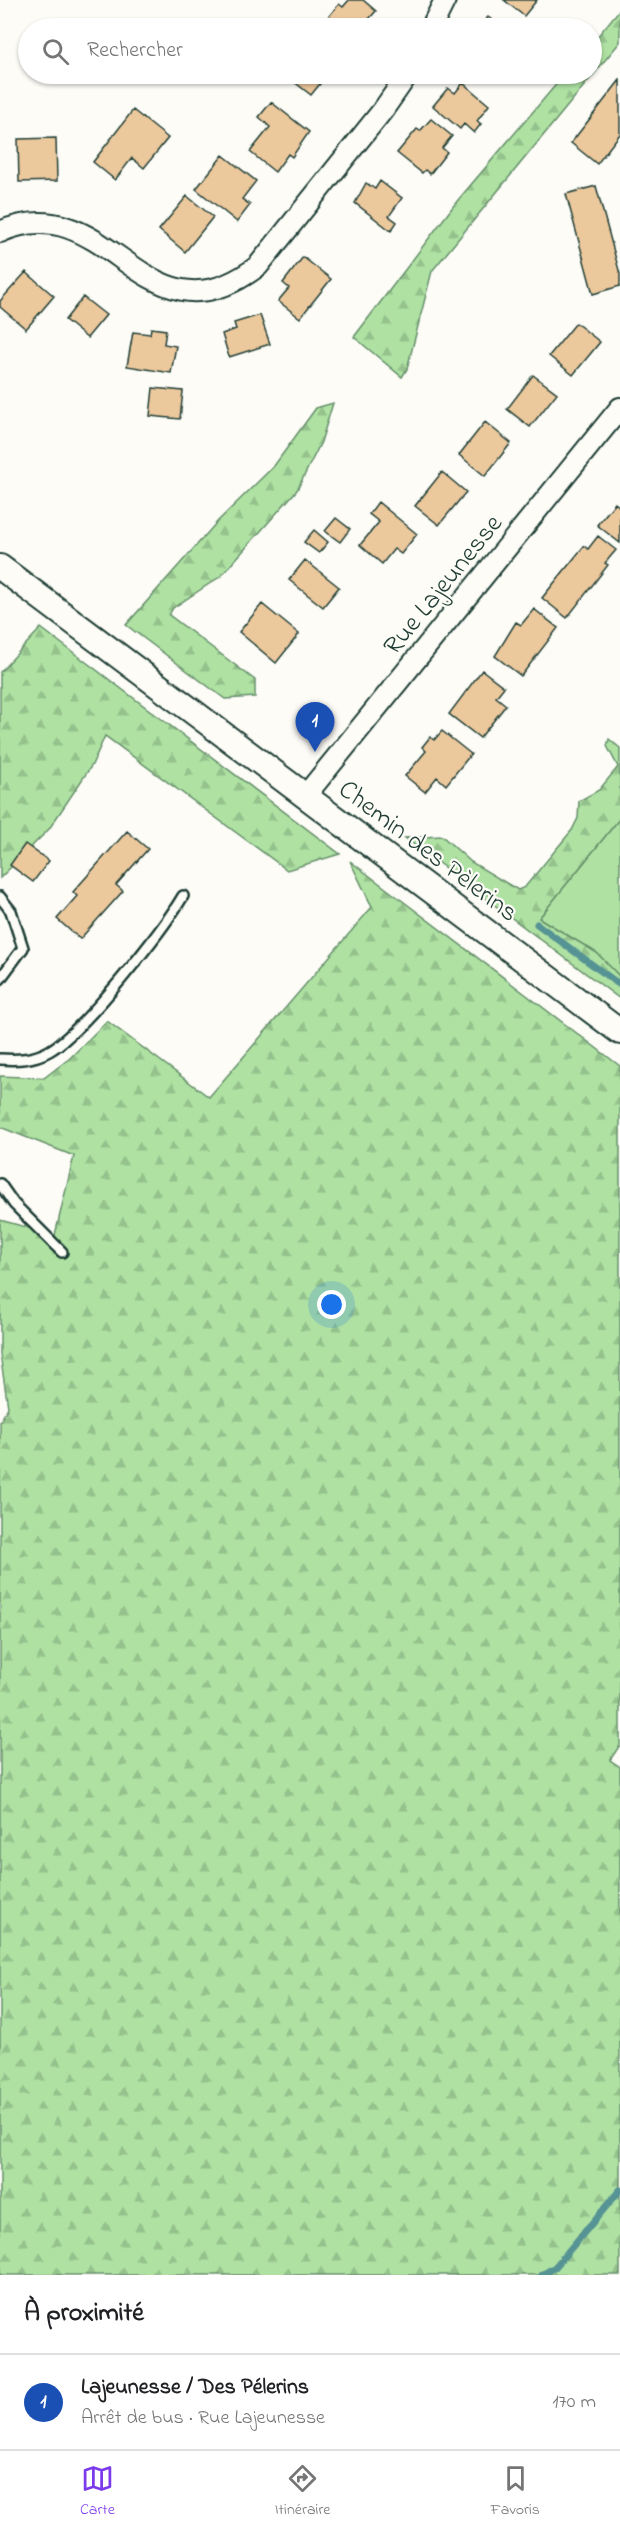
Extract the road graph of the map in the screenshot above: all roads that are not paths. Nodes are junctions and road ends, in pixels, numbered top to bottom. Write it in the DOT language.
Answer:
graph roads {
  1 [pos="445,0"];
  2 [pos="436,18"];
  3 [pos="401,84"];
  4 [pos="0,232"];
  5 [pos="620,408"];
  6 [pos="0,567"];
  7 [pos="306,795"];
  8 [pos="183,896"];
  9 [pos="0,897"];
  10 [pos="0,979"];
  11 [pos="620,1032"];
  12 [pos="0,1059"];
  13 [pos="0,1184"];
  14 [pos="62,1252"];
  1 -- 2 [label="street"];
  3 -- 4 [label="street"];
  5 -- 7 [label="street, Rue Lajeunesse"];
  6 -- 7 [label="street, Chemin des Pèlerins"];
  7 -- 11 [label="street, Chemin des Pèlerins"];
  8 -- 12 [label="lane"];
  9 -- 10 [label="lane"];
  13 -- 14 [label="lane"];
}
